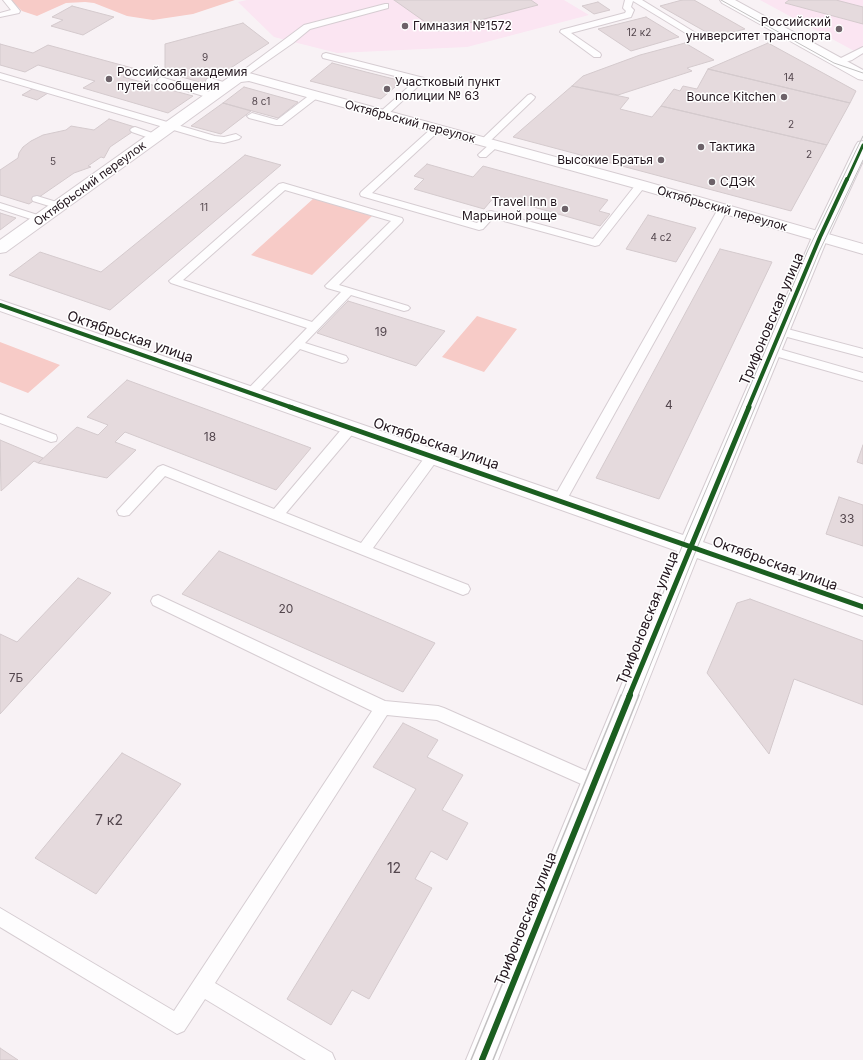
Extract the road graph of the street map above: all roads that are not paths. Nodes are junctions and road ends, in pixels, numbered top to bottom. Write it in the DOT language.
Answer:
graph roads {
  1 [pos="7,0"];
  2 [pos="629,0"];
  3 [pos="636,0"];
  4 [pos="729,1"];
  5 [pos="386,6"];
  6 [pos="0,15"];
  7 [pos="696,35"];
  8 [pos="863,50"];
  9 [pos="597,55"];
  10 [pos="326,56"];
  11 [pos="837,62"];
  12 [pos="0,76"];
  13 [pos="863,76"];
  14 [pos="161,80"];
  15 [pos="210,81"];
  16 [pos="232,82"];
  17 [pos="213,96"];
  18 [pos="314,96"];
  19 [pos="531,97"];
  20 [pos="382,114"];
  21 [pos="252,116"];
  22 [pos="171,126"];
  23 [pos="436,129"];
  24 [pos="135,130"];
  25 [pos="155,137"];
  26 [pos="236,137"];
  27 [pos="863,145"];
  28 [pos="487,147"];
  29 [pos="641,185"];
  30 [pos="37,198"];
  31 [pos="0,206"];
  32 [pos="59,206"];
  33 [pos="723,209"];
  34 [pos="40,219"];
  35 [pos="820,237"];
  36 [pos="0,248"];
  37 [pos="863,249"];
  38 [pos="349,291"];
  39 [pos="0,305"];
  40 [pos="404,308"];
  41 [pos="315,327"];
  42 [pos="780,331"];
  43 [pos="298,344"];
  44 [pos="772,351"];
  45 [pos="863,353"];
  46 [pos="342,359"];
  47 [pos="863,377"];
  48 [pos="251,393"];
  49 [pos="0,418"];
  50 [pos="350,427"];
  51 [pos="51,438"];
  52 [pos="433,456"];
  53 [pos="559,501"];
  54 [pos="124,511"];
  55 [pos="277,515"];
  56 [pos="690,546"];
  57 [pos="364,550"];
  58 [pos="463,590"];
  59 [pos="158,601"];
  60 [pos="863,608"];
  61 [pos="384,708"];
  62 [pos="594,782"];
  63 [pos="0,917"];
  64 [pos="202,986"];
  65 [pos="325,1060"];
  66 [pos="482,1060"];
  1 -- 6 [label="lane"];
  2 -- 9 [label="lane"];
  3 -- 7 [label="lane"];
  4 -- 11 [label="street"];
  5 -- 16 [label="lane"];
  8 -- 11 [label="lane"];
  10 -- 20 [label="lane"];
  11 -- 13 [label="street"];
  12 -- 22 [label="lane"];
  14 -- 17 [label="lane"];
  15 -- 16 [label="lane"];
  16 -- 17 [label="street, Октябрьский переулок"];
  16 -- 18 [label="street, Октябрьский переулок"];
  17 -- 22 [label="street, Октябрьский переулок"];
  18 -- 20 [label="street, Октябрьский переулок"];
  18 -- 21 [label="lane"];
  19 -- 28 [label="lane"];
  20 -- 23 [label="street, Октябрьский переулок"];
  22 -- 25 [label="street, Октябрьский переулок"];
  22 -- 26 [label="lane"];
  23 -- 28 [label="street, Октябрьский переулок"];
  23 -- 29 [label="lane"];
  24 -- 25 [label="lane"];
  25 -- 32 [label="street, Октябрьский переулок"];
  27 -- 35 [label="street, Трифоновская улица"];
  28 -- 29 [label="street, Октябрьский переулок"];
  29 -- 33 [label="street, Октябрьский переулок"];
  30 -- 32 [label="lane"];
  31 -- 34 [label="lane"];
  32 -- 34 [label="street, Октябрьский переулок"];
  33 -- 35 [label="street, Октябрьский переулок"];
  33 -- 53 [label="lane"];
  34 -- 36 [label="street, Октябрьский переулок"];
  35 -- 37 [label="street, Октябрьский переулок"];
  35 -- 42 [label="street, Трифоновская улица"];
  38 -- 40 [label="lane"];
  38 -- 41 [label="lane"];
  38 -- 41 [label="lane"];
  39 -- 48 [label="street, Октябрьская улица"];
  41 -- 43 [label="lane"];
  42 -- 44 [label="street, Трифоновская улица"];
  42 -- 45 [label="lane"];
  43 -- 46 [label="lane"];
  43 -- 48 [label="lane"];
  44 -- 47 [label="lane"];
  44 -- 56 [label="street, Трифоновская улица"];
  48 -- 50 [label="street, Октябрьская улица"];
  49 -- 51 [label="lane"];
  50 -- 52 [label="street, Октябрьская улица"];
  50 -- 55 [label="lane"];
  52 -- 53 [label="street, Октябрьская улица"];
  52 -- 57 [label="lane"];
  53 -- 56 [label="street, Октябрьская улица"];
  54 -- 55 [label="lane"];
  55 -- 57 [label="lane"];
  56 -- 60 [label="street, Октябрьская улица"];
  56 -- 62 [label="street, Трифоновская улица"];
  57 -- 58 [label="lane"];
  59 -- 61 [label="lane"];
  61 -- 62 [label="lane"];
  61 -- 64 [label="lane"];
  62 -- 66 [label="street, Трифоновская улица"];
  63 -- 64 [label="lane"];
  64 -- 65 [label="lane"];
}
